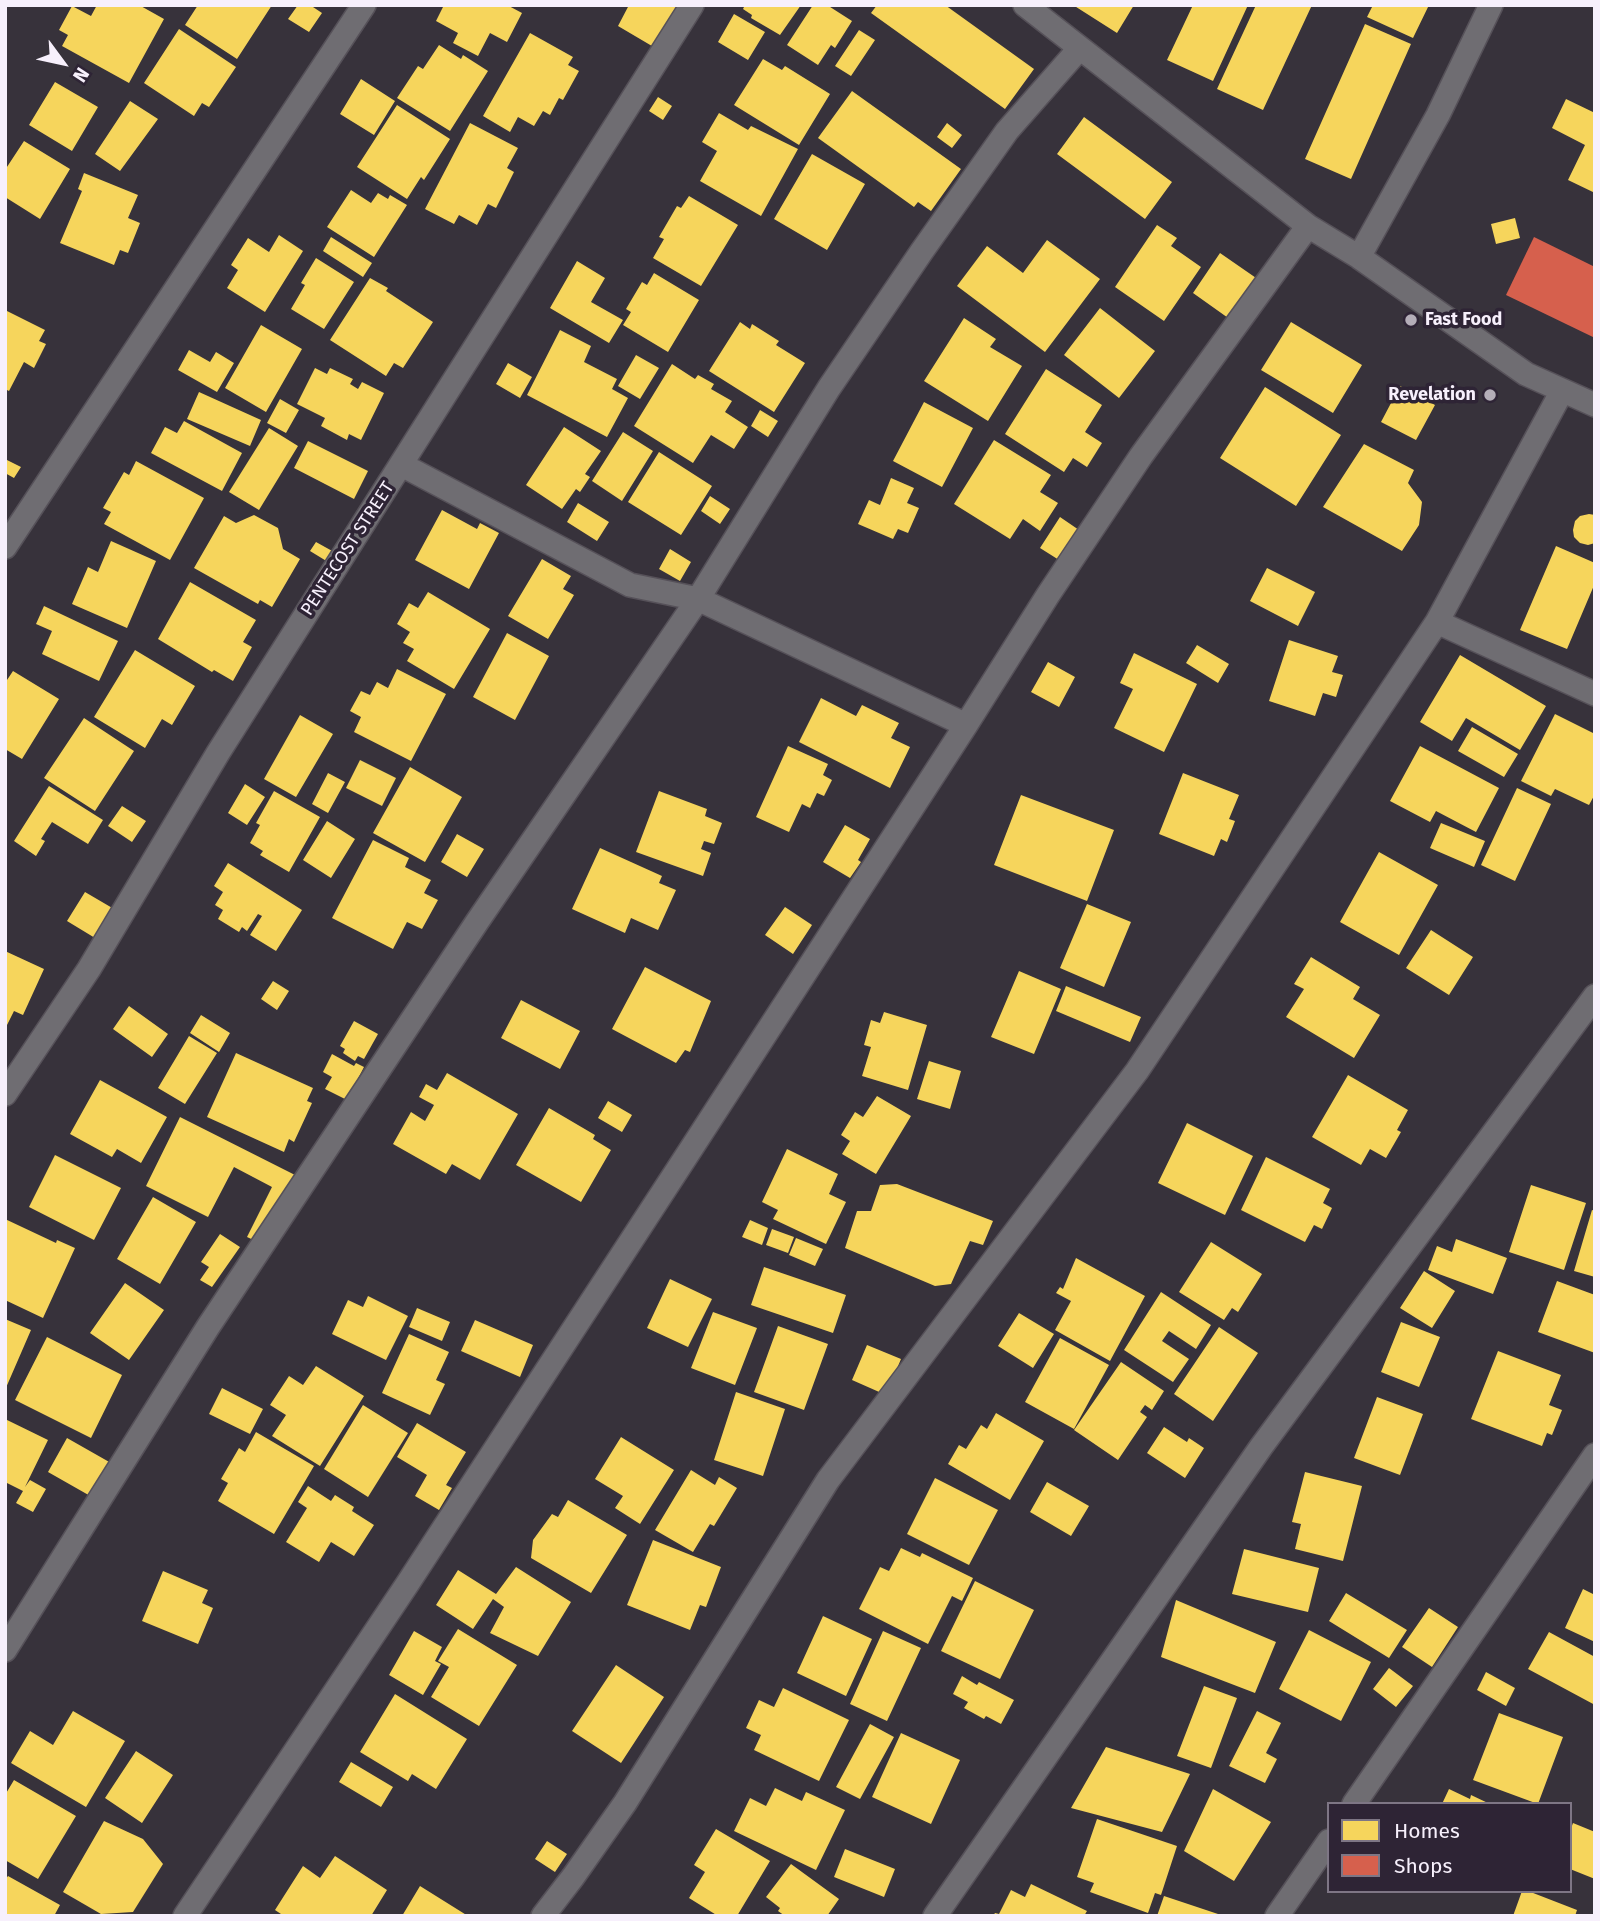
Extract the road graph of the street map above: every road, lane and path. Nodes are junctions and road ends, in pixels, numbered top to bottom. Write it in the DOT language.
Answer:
graph roads {
  1 [pos="364,5"];
  2 [pos="692,5"];
  3 [pos="1025,5"];
  4 [pos="1491,5"];
  5 [pos="1079,49"];
  6 [pos="1308,226"];
  7 [pos="1359,257"];
  8 [pos="1562,391"];
  9 [pos="1595,405"];
  10 [pos="402,465"];
  11 [pos="5,547"];
  12 [pos="698,599"];
  13 [pos="1437,622"];
  14 [pos="1595,694"];
  15 [pos="966,725"];
  16 [pos="1595,996"];
  17 [pos="5,1094"];
  18 [pos="1595,1455"];
  19 [pos="5,1650"];
  20 [pos="1355,1802"];
  21 [pos="1327,1844"];
  22 [pos="185,1916"];
  23 [pos="543,1916"];
  24 [pos="935,1916"];
  25 [pos="1276,1916"];
  1 -- 11 [label="street"];
  2 -- 10 [label="street, PENTECOST STREET"];
  3 -- 5 [label="street"];
  4 -- 7 [label="street"];
  5 -- 6 [label="street"];
  5 -- 12 [label="street"];
  6 -- 7 [label="street"];
  6 -- 15 [label="street"];
  7 -- 8 [label="street"];
  8 -- 9 [label="street"];
  8 -- 13 [label="street"];
  10 -- 12 [label="street"];
  10 -- 17 [label="street, PENTECOST STREET"];
  12 -- 15 [label="street"];
  12 -- 19 [label="street"];
  13 -- 14 [label="street"];
  13 -- 23 [label="street"];
  15 -- 22 [label="street"];
  16 -- 24 [label="street"];
  18 -- 20 [label="street"];
  21 -- 25 [label="street"];
}
